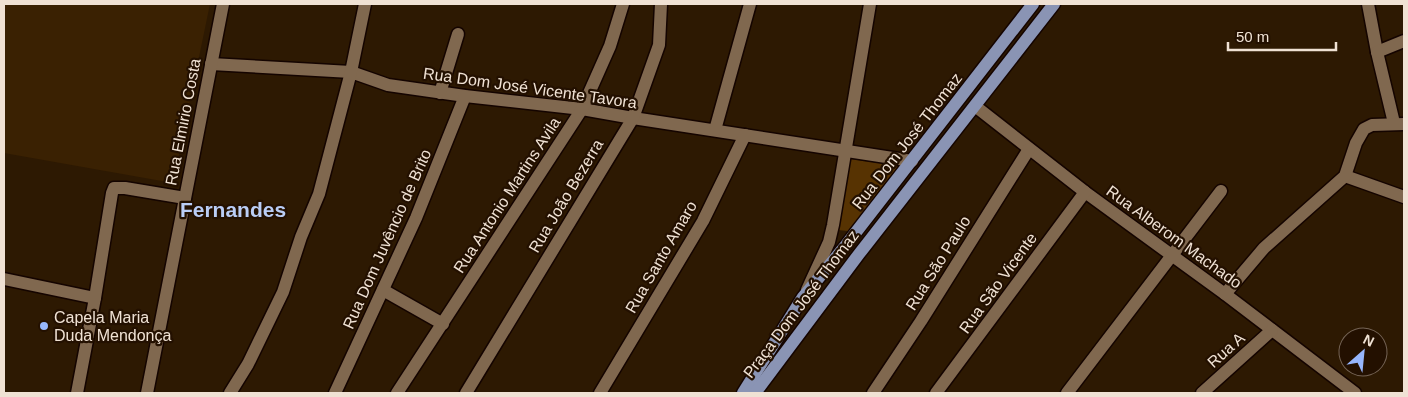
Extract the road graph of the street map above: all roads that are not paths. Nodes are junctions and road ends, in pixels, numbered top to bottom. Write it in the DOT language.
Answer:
graph roads {
  1 [pos="223,4"];
  2 [pos="365,4"];
  3 [pos="623,4"];
  4 [pos="661,4"];
  5 [pos="750,4"];
  6 [pos="870,4"];
  7 [pos="1033,4"];
  8 [pos="1054,4"];
  9 [pos="1368,4"];
  10 [pos="458,34"];
  11 [pos="1404,41"];
  12 [pos="1377,52"];
  13 [pos="212,64"];
  14 [pos="351,72"];
  15 [pos="440,93"];
  16 [pos="465,96"];
  17 [pos="975,106"];
  18 [pos="582,108"];
  19 [pos="633,118"];
  20 [pos="1399,124"];
  21 [pos="715,130"];
  22 [pos="745,135"];
  23 [pos="1030,149"];
  24 [pos="845,150"];
  25 [pos="912,161"];
  26 [pos="930,165"];
  27 [pos="1346,176"];
  28 [pos="1221,191"];
  29 [pos="1085,192"];
  30 [pos="1404,197"];
  31 [pos="185,198"];
  32 [pos="846,244"];
  33 [pos="858,254"];
  34 [pos="1172,256"];
  35 [pos="4,279"];
  36 [pos="383,290"];
  37 [pos="1225,294"];
  38 [pos="803,297"];
  39 [pos="95,298"];
  40 [pos="443,324"];
  41 [pos="1272,330"];
  42 [pos="77,393"];
  43 [pos="147,393"];
  44 [pos="230,393"];
  45 [pos="335,393"];
  46 [pos="397,393"];
  47 [pos="466,393"];
  48 [pos="600,393"];
  49 [pos="743,393"];
  50 [pos="754,393"];
  51 [pos="873,393"];
  52 [pos="936,393"];
  53 [pos="1067,393"];
  54 [pos="1202,393"];
  55 [pos="1355,393"];
  1 -- 13 [label="street, Rua Elmirio Costa"];
  2 -- 14 [label="street"];
  3 -- 18 [label="street, Rua Antonio Martins Avila"];
  4 -- 19 [label="street, Rua João Bezerra"];
  5 -- 21 [label="street"];
  6 -- 24 [label="street, Praça Dom José Thomaz"];
  7 -- 25 [label="main road, Rua Dom José Thomaz"];
  8 -- 17 [label="main road, Rua Dom José Thomaz"];
  9 -- 12 [label="street"];
  10 -- 15 [label="street"];
  11 -- 12 [label="street"];
  12 -- 20 [label="street"];
  13 -- 14 [label="street, Rua Dom José Vicente Tavora"];
  13 -- 31 [label="street, Rua Elmirio Costa"];
  14 -- 15 [label="street, Rua Dom José Vicente Tavora"];
  14 -- 44 [label="street"];
  15 -- 16 [label="street, Rua Dom José Vicente Tavora"];
  16 -- 18 [label="street, Rua Dom José Vicente Tavora"];
  16 -- 36 [label="street, Rua Dom Juvêncio de Brito"];
  17 -- 23 [label="street, Rua Alberom Machado"];
  17 -- 26 [label="main road, Rua Dom José Thomaz"];
  18 -- 19 [label="street, Rua Dom José Vicente Tavora"];
  18 -- 40 [label="street, Rua Antonio Martins Avila"];
  19 -- 21 [label="street, Rua Dom José Vicente Tavora"];
  19 -- 47 [label="street, Rua João Bezerra"];
  20 -- 27 [label="street"];
  21 -- 22 [label="street, Rua Dom José Vicente Tavora"];
  22 -- 24 [label="street, Rua Dom José Vicente Tavora"];
  22 -- 48 [label="street, Rua Santo Amaro"];
  23 -- 29 [label="street, Rua Alberom Machado"];
  23 -- 51 [label="street, Rua São Paulo"];
  24 -- 25 [label="street"];
  24 -- 38 [label="street, Praça Dom José Thomaz"];
  25 -- 32 [label="main road, Rua Dom José Thomaz"];
  26 -- 33 [label="main road, Praça Dom José Thomaz"];
  27 -- 30 [label="street"];
  27 -- 37 [label="street"];
  28 -- 34 [label="street"];
  29 -- 34 [label="street, Rua Alberom Machado"];
  29 -- 52 [label="street, Rua São Vicente"];
  31 -- 39 [label="street"];
  31 -- 43 [label="street, Rua Elmirio Costa"];
  32 -- 33 [label="main road"];
  32 -- 38 [label="main road, Rua Dom José Thomaz"];
  33 -- 50 [label="main road, Praça Dom José Thomaz"];
  34 -- 37 [label="street, Rua Alberom Machado"];
  34 -- 53 [label="street"];
  35 -- 39 [label="street"];
  36 -- 40 [label="street"];
  36 -- 45 [label="street, Rua Dom Juvêncio de Brito"];
  37 -- 41 [label="street, Rua Alberom Machado"];
  38 -- 49 [label="main road, Praça Dom José Thomaz"];
  39 -- 42 [label="street"];
  40 -- 46 [label="street, Rua Antonio Martins Avila"];
  41 -- 54 [label="street, Rua A"];
  41 -- 55 [label="street, Rua Alberom Machado"];
}
